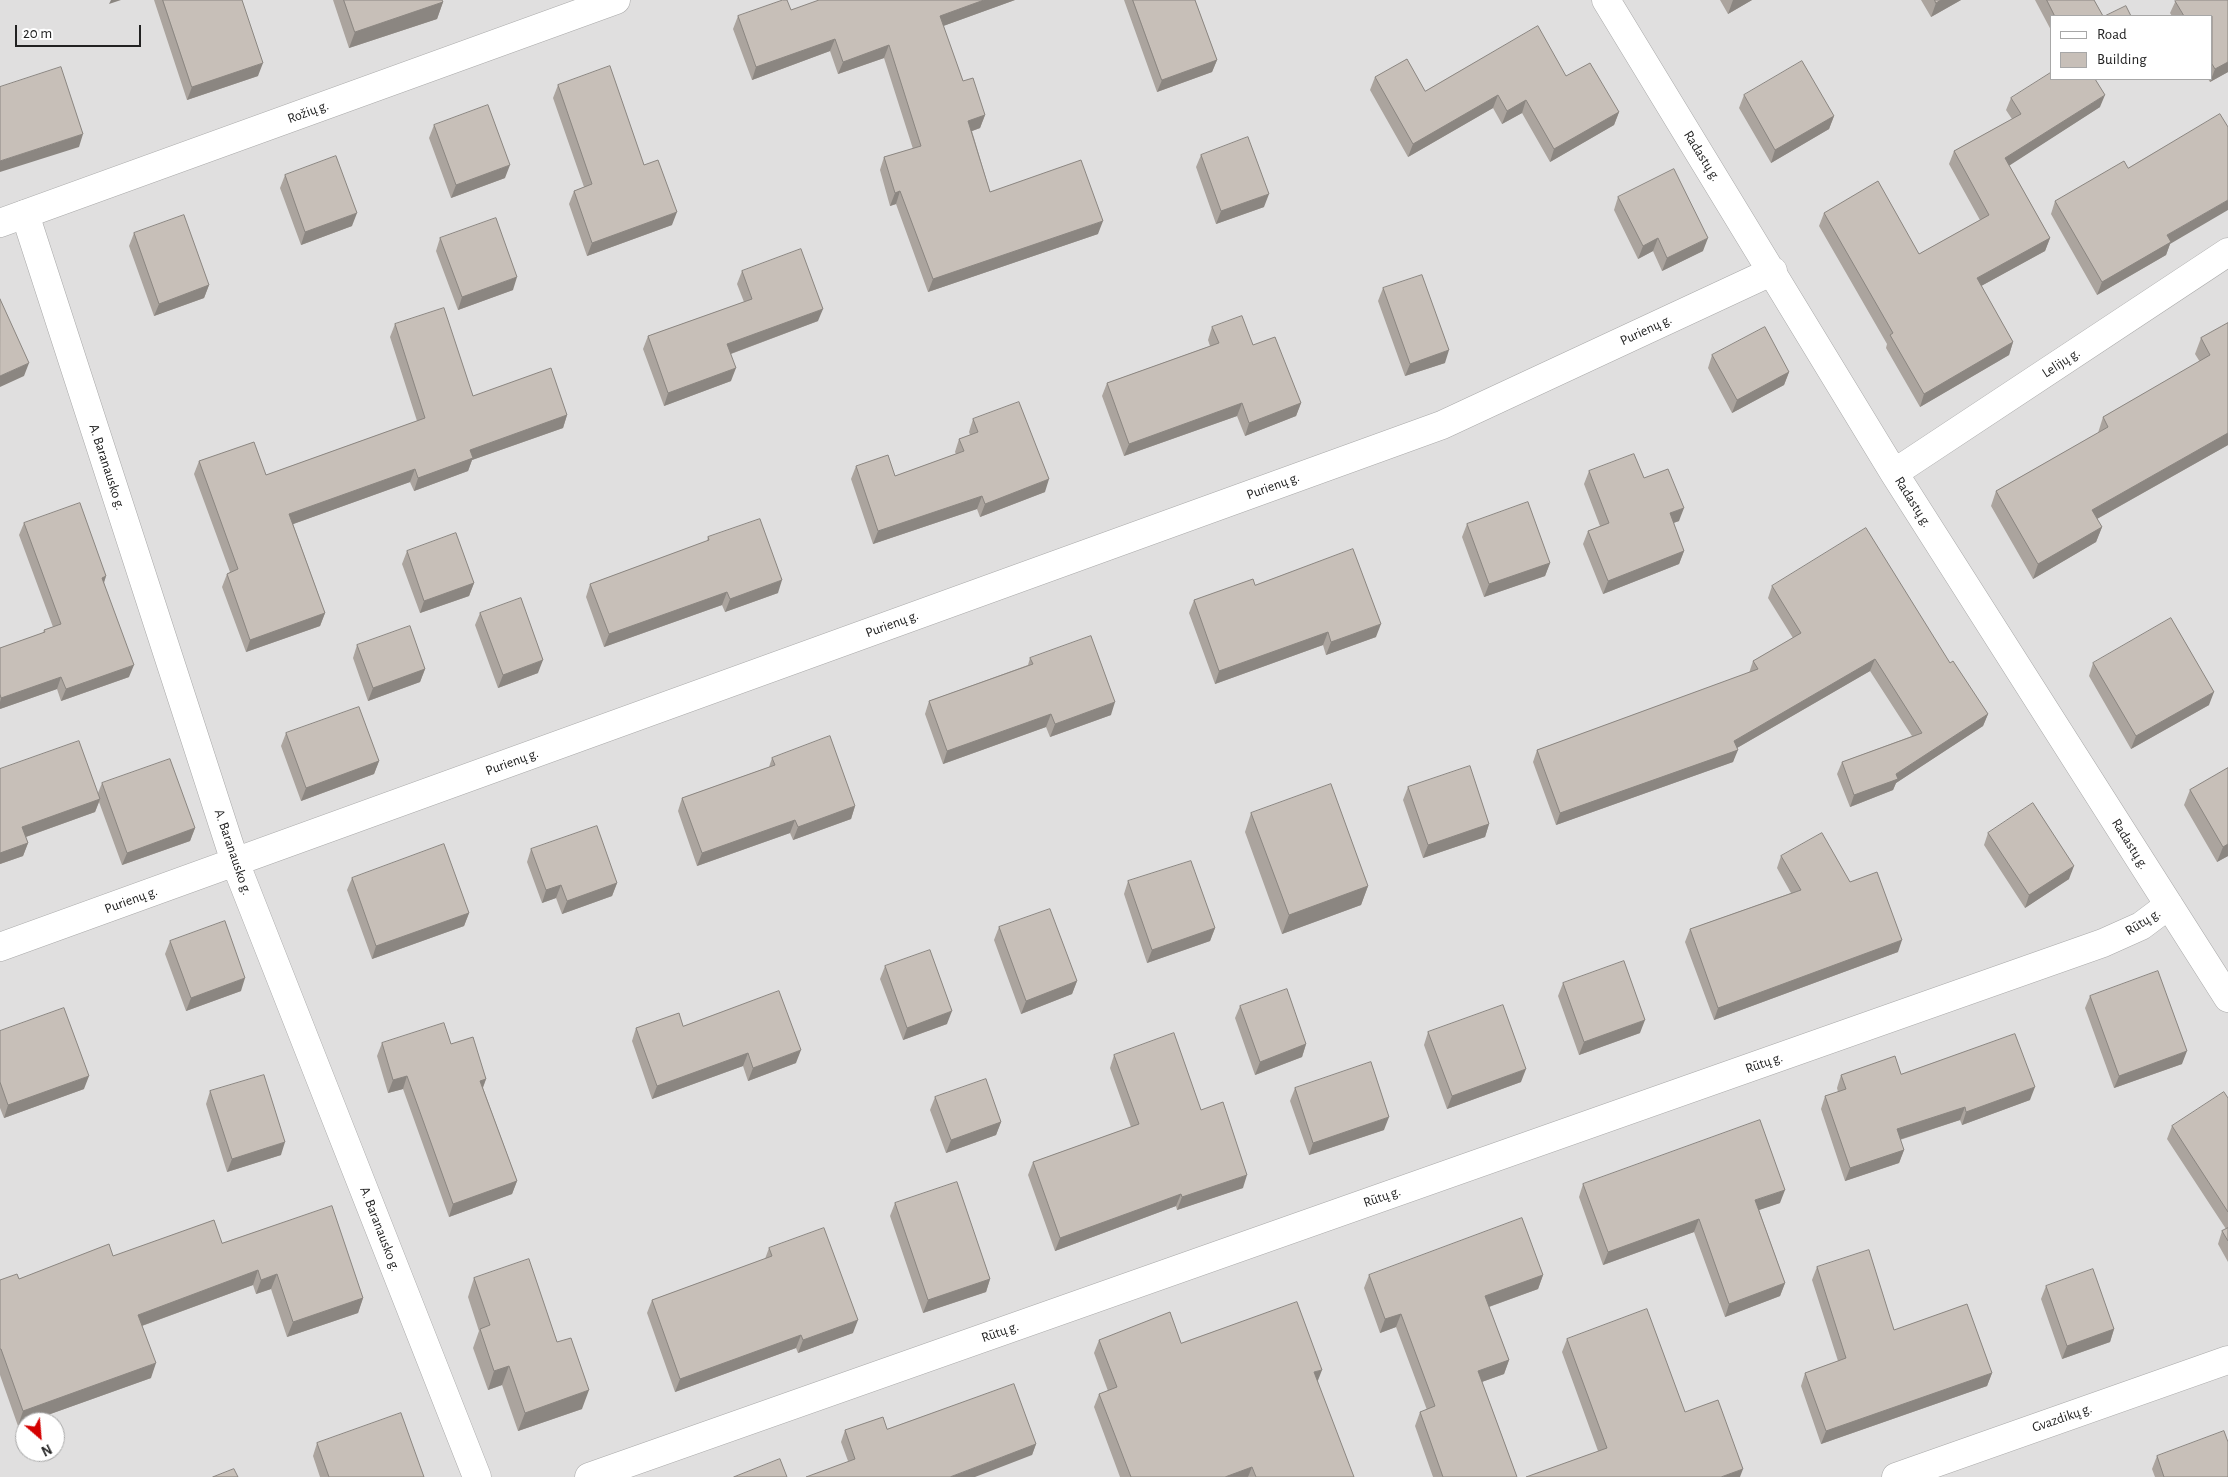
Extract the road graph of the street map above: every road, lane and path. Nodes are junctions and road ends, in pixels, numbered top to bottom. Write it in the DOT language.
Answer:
graph roads {
  1 [pos="616,0"];
  2 [pos="1606,0"];
  3 [pos="25,214"];
  4 [pos="0,223"];
  5 [pos="2228,252"];
  6 [pos="1773,271"];
  7 [pos="1894,473"];
  8 [pos="235,862"];
  9 [pos="2169,905"];
  10 [pos="0,947"];
  11 [pos="2228,998"];
  12 [pos="2228,1360"];
  13 [pos="478,1477"];
  14 [pos="588,1477"];
  15 [pos="1896,1477"];
  1 -- 3 [label="street, Rožių g."];
  2 -- 6 [label="street, Radastų g."];
  3 -- 4 [label="street, Rožių g."];
  3 -- 8 [label="street, A. Baranausko g."];
  5 -- 7 [label="street, Lelijų g."];
  6 -- 7 [label="street, Radastų g."];
  6 -- 8 [label="street, Purienų g."];
  7 -- 9 [label="street, Radastų g."];
  8 -- 10 [label="street, Purienų g."];
  8 -- 13 [label="street, A. Baranausko g."];
  9 -- 11 [label="street, Radastų g."];
  9 -- 14 [label="street, Rūtų g."];
  12 -- 15 [label="street, Gvazdikų g."];
}
